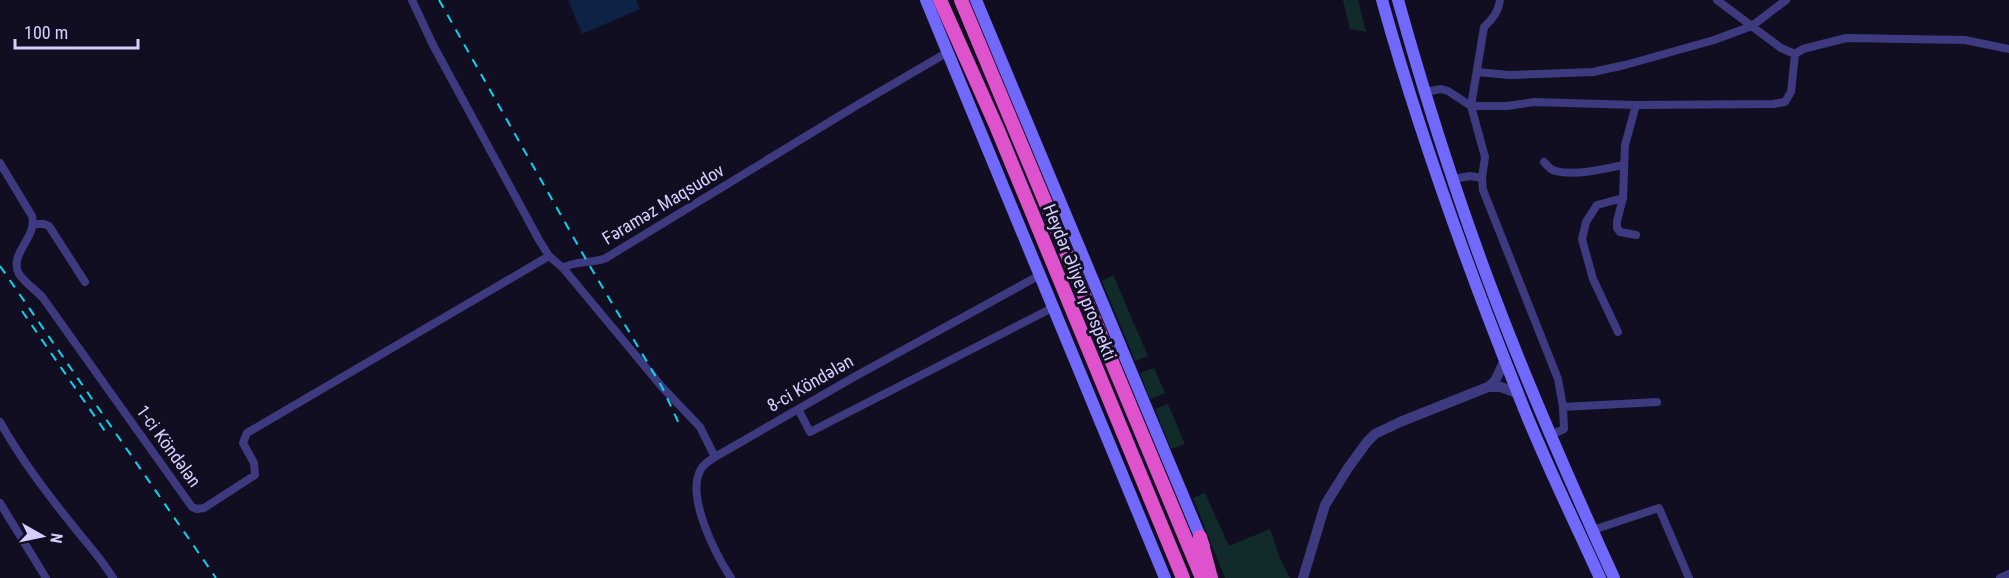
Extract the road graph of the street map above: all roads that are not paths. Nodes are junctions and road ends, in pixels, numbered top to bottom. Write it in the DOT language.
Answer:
graph roads {
  1 [pos="411,0"];
  2 [pos="926,0"];
  3 [pos="940,0"];
  4 [pos="961,0"];
  5 [pos="976,0"];
  6 [pos="1382,0"];
  7 [pos="1398,0"];
  8 [pos="1500,0"];
  9 [pos="1717,0"];
  10 [pos="1786,0"];
  11 [pos="1752,26"];
  12 [pos="2009,49"];
  13 [pos="948,52"];
  14 [pos="1795,54"];
  15 [pos="1477,72"];
  16 [pos="1425,92"];
  17 [pos="1636,105"];
  18 [pos="1471,106"];
  19 [pos="0,162"];
  20 [pos="1544,162"];
  21 [pos="1623,165"];
  22 [pos="1482,178"];
  23 [pos="1453,179"];
  24 [pos="1623,198"];
  25 [pos="34,224"];
  26 [pos="1636,235"];
  27 [pos="549,256"];
  28 [pos="563,268"];
  29 [pos="1040,275"];
  30 [pos="85,282"];
  31 [pos="1494,297"];
  32 [pos="1482,302"];
  33 [pos="1054,307"];
  34 [pos="1618,332"];
  35 [pos="1505,360"];
  36 [pos="1488,387"];
  37 [pos="1517,393"];
  38 [pos="1657,402"];
  39 [pos="1563,407"];
  40 [pos="798,409"];
  41 [pos="0,422"];
  42 [pos="1551,435"];
  43 [pos="715,457"];
  44 [pos="0,503"];
  45 [pos="1593,530"];
  46 [pos="1200,537"];
  47 [pos="1606,560"];
  48 [pos="1594,566"];
  49 [pos="2009,574"];
  50 [pos="46,578"];
  51 [pos="113,578"];
  52 [pos="731,578"];
  53 [pos="1165,578"];
  54 [pos="1182,578"];
  55 [pos="1202,578"];
  56 [pos="1211,578"];
  57 [pos="1217,578"];
  58 [pos="1303,578"];
  59 [pos="1600,578"];
  60 [pos="1614,578"];
  61 [pos="1689,578"];
  62 [pos="2000,578"];
  1 -- 27 [label="street"];
  2 -- 13 [label="main road"];
  3 -- 54 [label="highway, Heydər Əliyev prospekti"];
  4 -- 55 [label="highway, Heydər Əliyev prospekti"];
  5 -- 46 [label="main road"];
  6 -- 32 [label="main road"];
  7 -- 16 [label="main road"];
  8 -- 15 [label="street"];
  9 -- 11 [label="street"];
  10 -- 11 [label="street"];
  11 -- 14 [label="street"];
  11 -- 15 [label="street"];
  12 -- 14 [label="street"];
  13 -- 28 [label="street, Fəraməz Maqsudov"];
  13 -- 29 [label="main road"];
  14 -- 17 [label="street"];
  15 -- 18 [label="street"];
  16 -- 18 [label="street"];
  16 -- 23 [label="main road"];
  17 -- 18 [label="street"];
  17 -- 21 [label="street"];
  18 -- 22 [label="street"];
  19 -- 25 [label="street"];
  20 -- 21 [label="street"];
  21 -- 24 [label="street"];
  22 -- 23 [label="street"];
  22 -- 39 [label="street"];
  23 -- 31 [label="main road"];
  24 -- 26 [label="street"];
  24 -- 34 [label="street"];
  25 -- 27 [label="street, 1-ci Köndələn"];
  25 -- 30 [label="street"];
  27 -- 28 [label="street"];
  28 -- 43 [label="street"];
  29 -- 33 [label="main road"];
  29 -- 40 [label="street, 8-ci Köndələn"];
  31 -- 32 [label="main road"];
  31 -- 42 [label="main road"];
  32 -- 35 [label="main road"];
  33 -- 40 [label="street"];
  33 -- 53 [label="main road"];
  35 -- 36 [label="street"];
  35 -- 37 [label="main road"];
  36 -- 37 [label="street"];
  36 -- 58 [label="street"];
  37 -- 48 [label="main road"];
  38 -- 39 [label="street"];
  39 -- 42 [label="street"];
  40 -- 43 [label="street, 8-ci Köndələn"];
  41 -- 51 [label="street"];
  42 -- 45 [label="main road"];
  43 -- 52 [label="street, 8-ci Köndələn"];
  44 -- 50 [label="street"];
  45 -- 47 [label="main road"];
  45 -- 61 [label="street"];
  46 -- 56 [label="highway"];
  46 -- 57 [label="main road"];
  47 -- 48 [label="main road"];
  47 -- 60 [label="main road"];
  48 -- 59 [label="main road"];
  49 -- 62 [label="street"];
}
